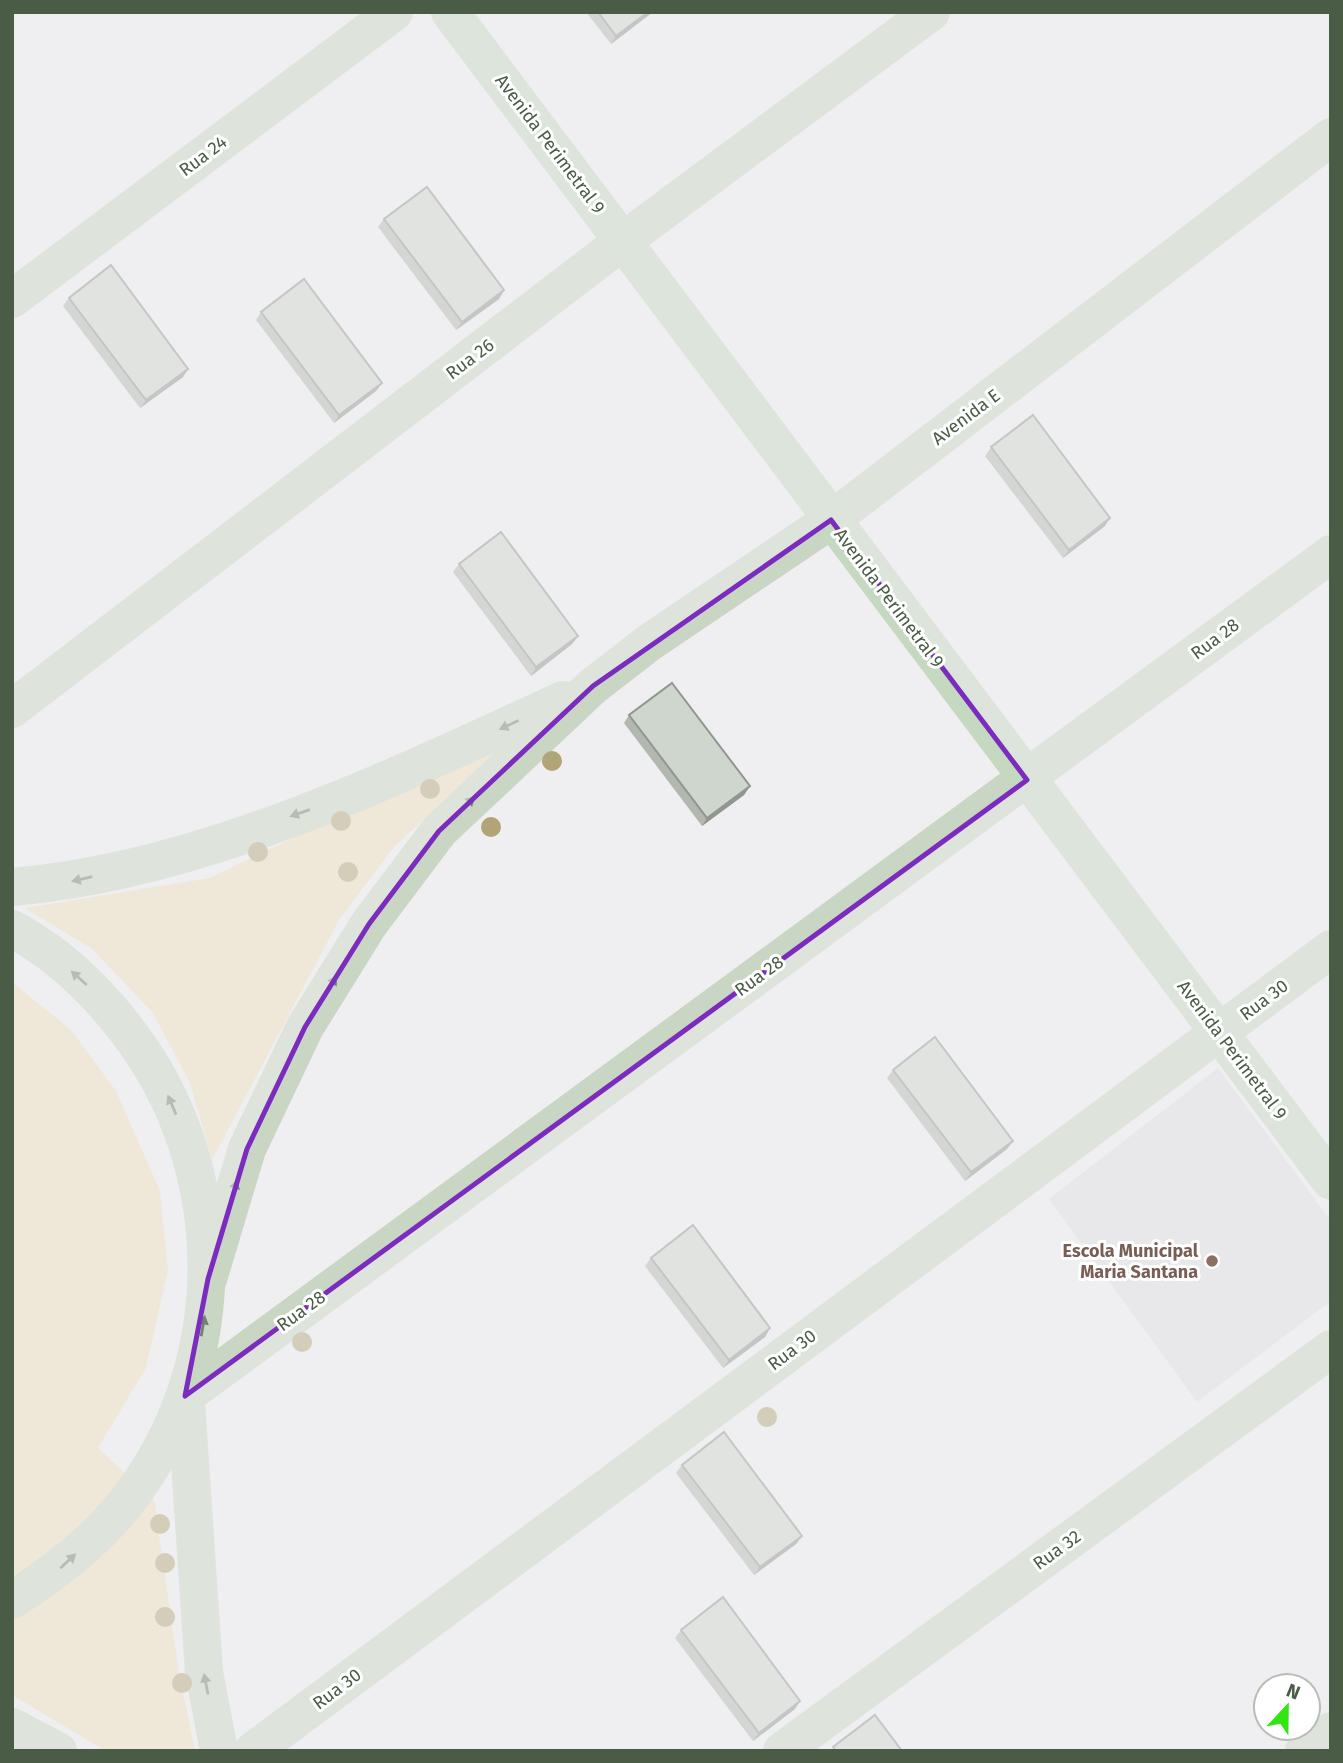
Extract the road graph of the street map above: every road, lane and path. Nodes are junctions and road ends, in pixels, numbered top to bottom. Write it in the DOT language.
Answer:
graph roads {
  1 [pos="394,12"];
  2 [pos="450,12"];
  3 [pos="930,12"];
  4 [pos="1331,137"];
  5 [pos="623,241"];
  6 [pos="12,299"];
  7 [pos="831,520"];
  8 [pos="1331,554"];
  9 [pos="593,686"];
  10 [pos="12,709"];
  11 [pos="1027,780"];
  12 [pos="12,887"];
  13 [pos="12,929"];
  14 [pos="1331,949"];
  15 [pos="1220,1033"];
  16 [pos="1331,1181"];
  17 [pos="208,1279"];
  18 [pos="1331,1349"];
  19 [pos="185,1396"];
  20 [pos="12,1600"];
  21 [pos="12,1727"];
  22 [pos="1331,1731"];
  23 [pos="58,1751"];
  24 [pos="219,1751"];
  25 [pos="254,1751"];
  26 [pos="782,1751"];
  27 [pos="1304,1751"];
  1 -- 6 [label="street, Rua 24"];
  2 -- 5 [label="main road, Avenida Perimetral 9"];
  3 -- 5 [label="street, Rua 26"];
  4 -- 7 [label="street, Avenida E"];
  5 -- 7 [label="main road, Avenida Perimetral 9"];
  5 -- 10 [label="street, Rua 26"];
  7 -- 9 [label="street, Avenida E"];
  7 -- 11 [label="main road, Avenida Perimetral 9"];
  8 -- 11 [label="street, Rua 28"];
  9 -- 12 [label="street, one-way"];
  17 -- 9 [label="street, one-way"];
  11 -- 15 [label="main road, Avenida Perimetral 9"];
  11 -- 19 [label="street, Rua 28"];
  17 -- 13 [label="street, one-way"];
  14 -- 15 [label="street, Rua 30"];
  15 -- 16 [label="main road, Avenida Perimetral 9"];
  15 -- 25 [label="street, Rua 30"];
  19 -- 17 [label="street, one-way"];
  18 -- 26 [label="street, Rua 32"];
  20 -- 19 [label="street, one-way"];
  24 -- 19 [label="street, one-way"];
  21 -- 23 [label="street"];
  22 -- 27 [label="street"];
}
